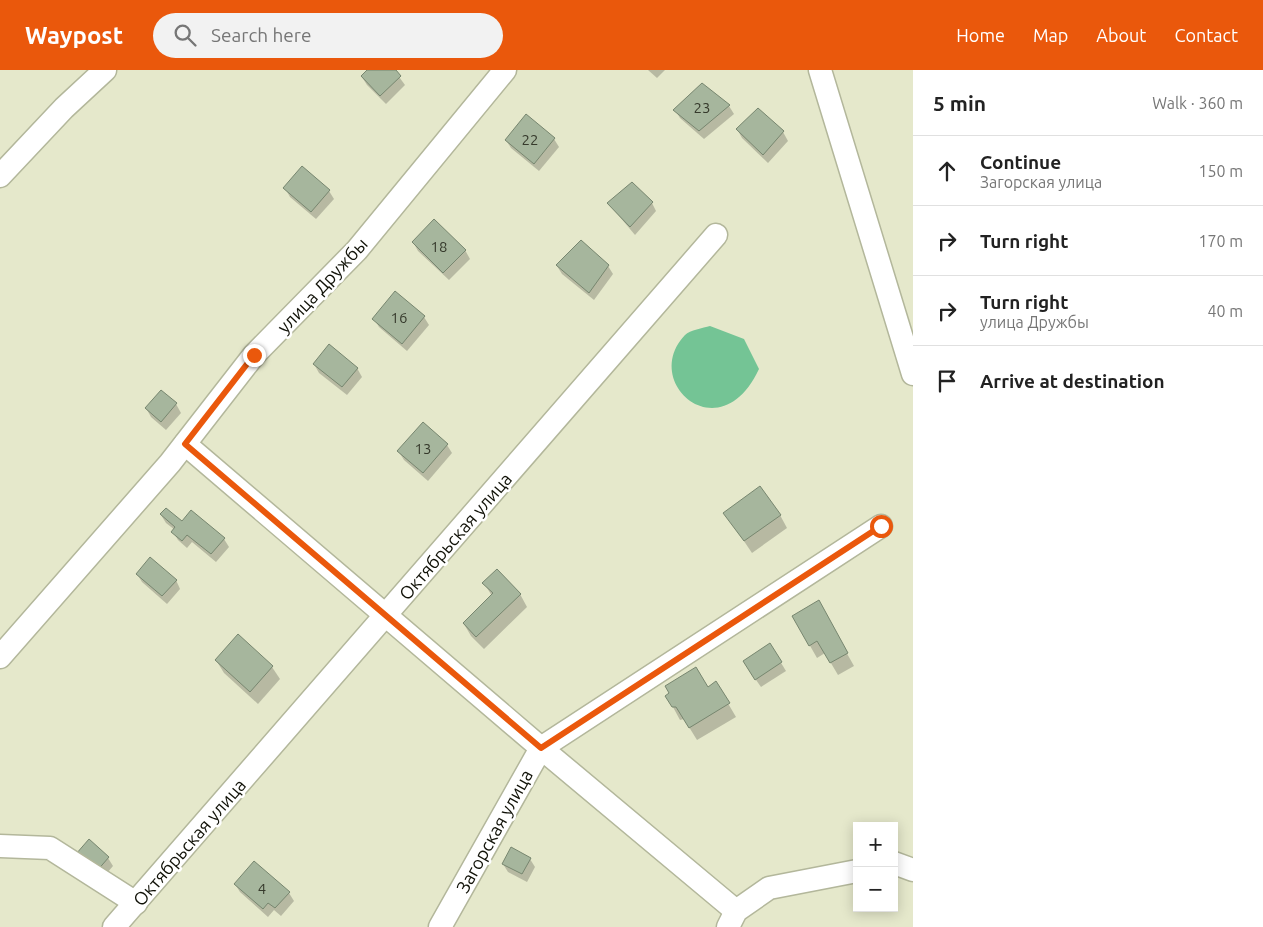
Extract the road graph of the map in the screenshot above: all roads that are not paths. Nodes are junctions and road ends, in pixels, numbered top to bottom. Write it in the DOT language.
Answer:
graph roads {
  1 [pos="105,70"];
  2 [pos="505,70"];
  3 [pos="820,70"];
  4 [pos="0,176"];
  5 [pos="716,235"];
  6 [pos="913,374"];
  7 [pos="185,444"];
  8 [pos="881,526"];
  9 [pos="387,614"];
  10 [pos="0,658"];
  11 [pos="541,748"];
  12 [pos="0,846"];
  13 [pos="898,864"];
  14 [pos="913,870"];
  15 [pos="853,872"];
  16 [pos="136,903"];
  17 [pos="732,919"];
  18 [pos="114,927"];
  19 [pos="440,927"];
  1 -- 4 [label="street"];
  2 -- 7 [label="street, улица Дружбы"];
  3 -- 6 [label="street"];
  5 -- 9 [label="street, Октябрьская улица"];
  7 -- 9 [label="street"];
  7 -- 10 [label="street, улица Дружбы"];
  8 -- 11 [label="street, Загорская улица"];
  9 -- 11 [label="street"];
  9 -- 16 [label="street, Октябрьская улица"];
  11 -- 17 [label="street"];
  11 -- 19 [label="street, Загорская улица"];
  12 -- 16 [label="street"];
  13 -- 14 [label="street"];
  15 -- 17 [label="street"];
  16 -- 18 [label="street, Октябрьская улица"];
}
